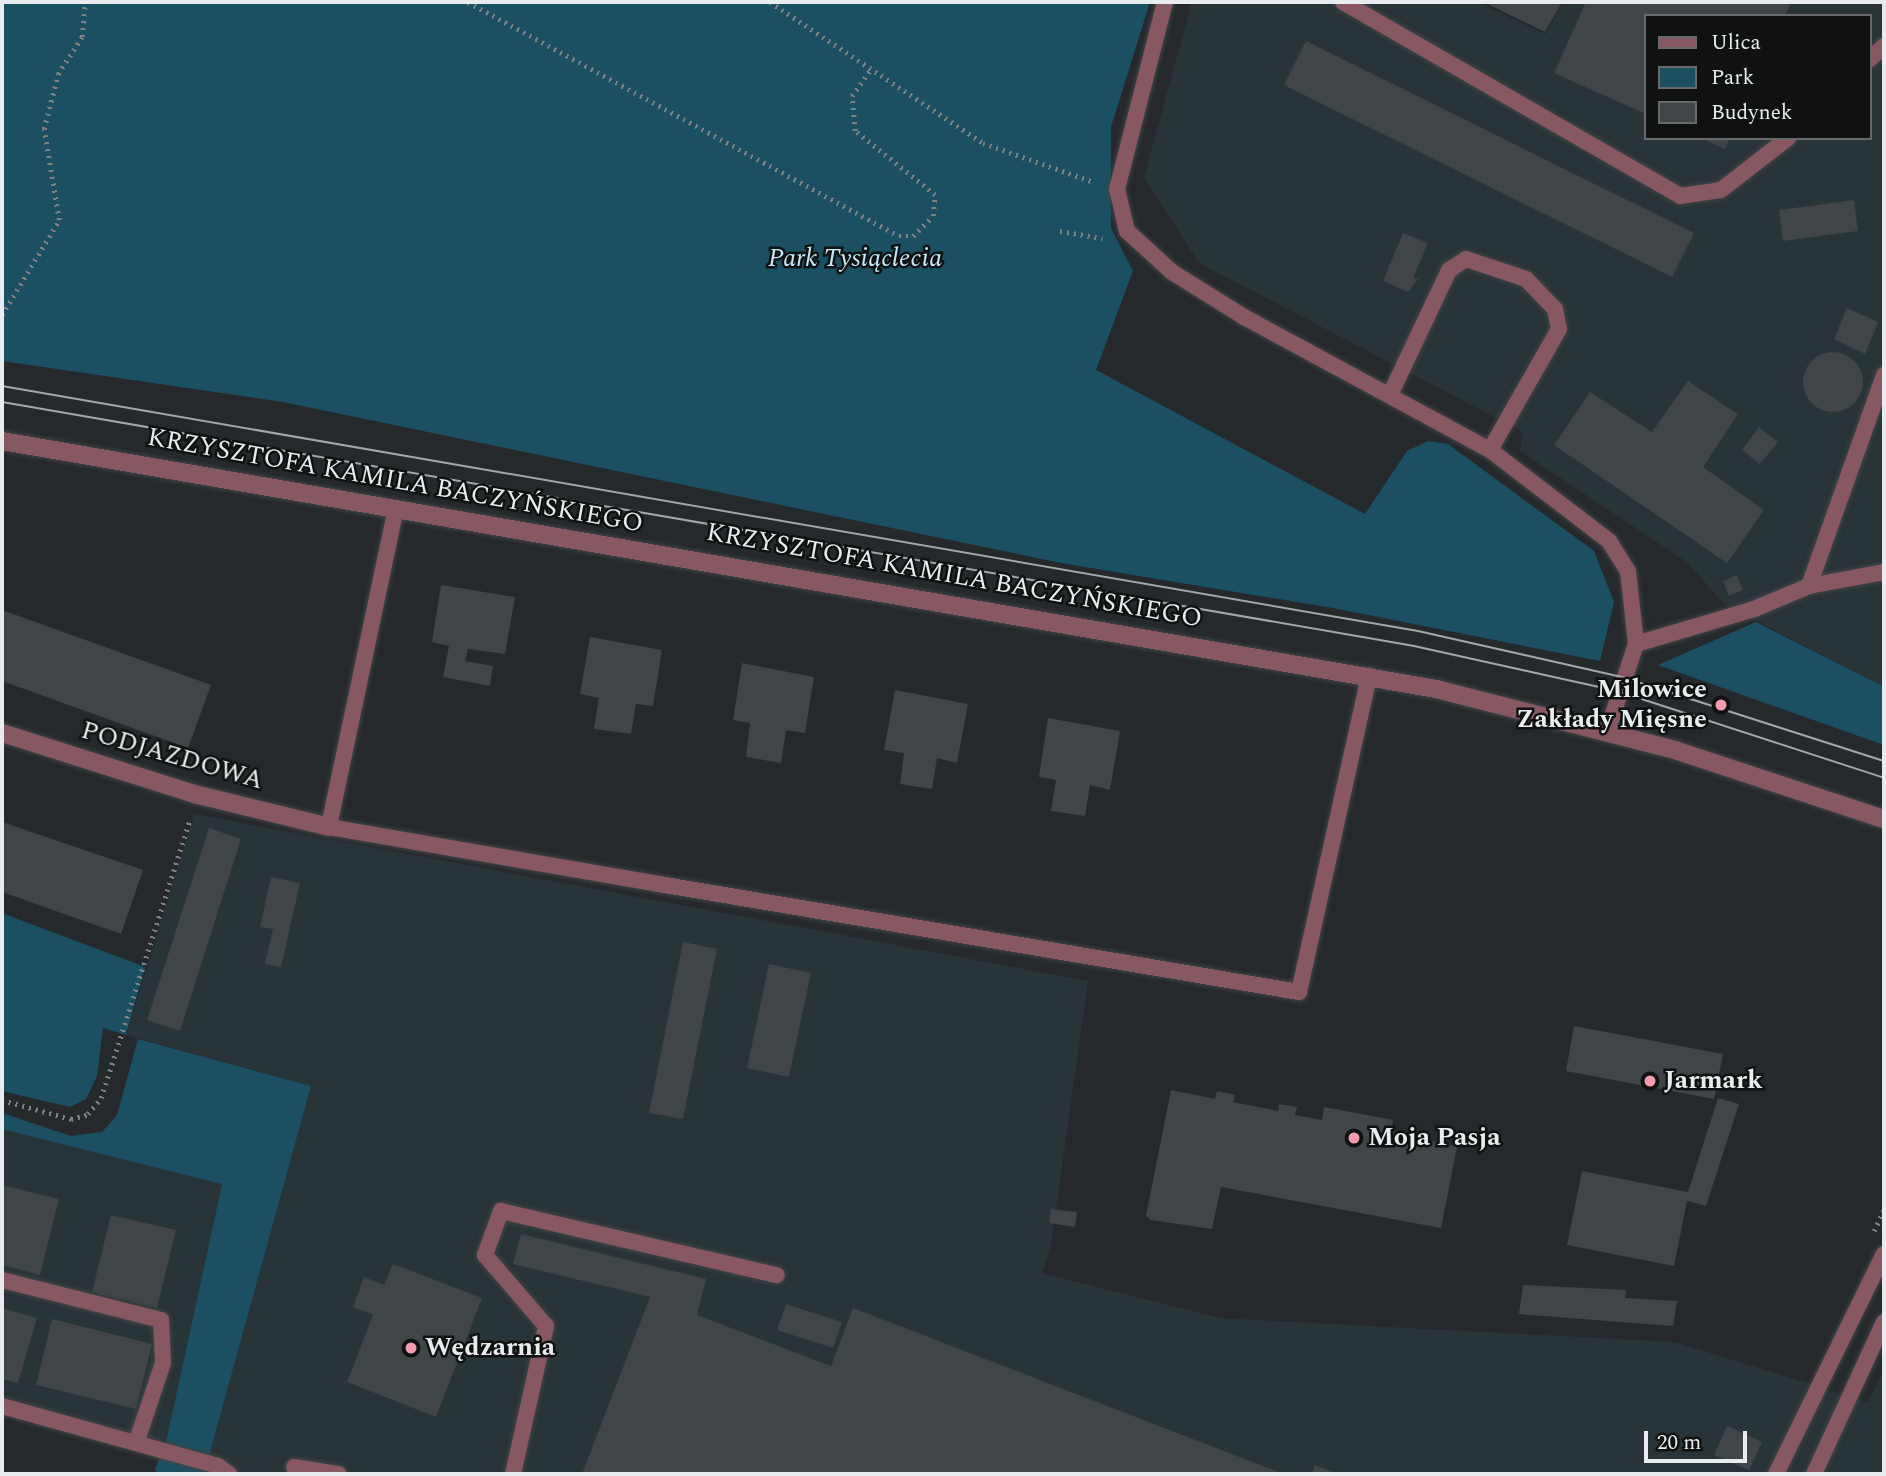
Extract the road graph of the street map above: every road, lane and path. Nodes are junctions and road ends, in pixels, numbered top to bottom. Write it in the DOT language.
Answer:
graph roads {
  1 [pos="85,2"];
  2 [pos="468,2"];
  3 [pos="770,2"];
  4 [pos="1165,2"];
  5 [pos="1343,2"];
  6 [pos="872,68"];
  7 [pos="1785,140"];
  8 [pos="1118,189"];
  9 [pos="1127,231"];
  10 [pos="1060,232"];
  11 [pos="2,315"];
  12 [pos="1884,375"];
  13 [pos="1390,395"];
  14 [pos="2,441"];
  15 [pos="1490,450"];
  16 [pos="396,508"];
  17 [pos="1884,572"];
  18 [pos="1809,586"];
  19 [pos="1636,644"];
  20 [pos="1369,676"];
  21 [pos="1607,732"];
  22 [pos="2,733"];
  23 [pos="198,795"];
  24 [pos="1884,820"];
  25 [pos="329,827"];
  26 [pos="2,1100"];
  27 [pos="1884,1254"];
  28 [pos="777,1275"];
  29 [pos="2,1280"];
  30 [pos="1884,1322"];
  31 [pos="2,1406"];
  32 [pos="136,1443"];
  33 [pos="294,1467"];
  34 [pos="229,1474"];
  35 [pos="338,1474"];
  36 [pos="513,1474"];
  37 [pos="1776,1474"];
  38 [pos="1814,1474"];
  1 -- 11 [label="path"];
  2 -- 6 [label="path"];
  3 -- 6 [label="path"];
  4 -- 8 [label="lane"];
  5 -- 7 [label="lane"];
  6 -- 8 [label="path"];
  8 -- 9 [label="lane"];
  9 -- 10 [label="path"];
  9 -- 13 [label="lane"];
  12 -- 18 [label="lane"];
  13 -- 15 [label="lane"];
  13 -- 15 [label="lane"];
  14 -- 16 [label="street, KRZYSZTOFA KAMILA BACZYŃSKIEGO"];
  15 -- 19 [label="lane"];
  16 -- 20 [label="street, KRZYSZTOFA KAMILA BACZYŃSKIEGO"];
  16 -- 25 [label="lane"];
  17 -- 18 [label="lane"];
  18 -- 19 [label="lane"];
  19 -- 21 [label="lane"];
  20 -- 21 [label="street, KRZYSZTOFA KAMILA BACZYŃSKIEGO"];
  20 -- 25 [label="lane"];
  21 -- 24 [label="street, KRZYSZTOFA KAMILA BACZYŃSKIEGO"];
  22 -- 23 [label="street, PODJAZDOWA"];
  23 -- 25 [label="street, PODJAZDOWA"];
  23 -- 26 [label="path"];
  27 -- 37 [label="lane"];
  28 -- 36 [label="lane"];
  29 -- 32 [label="lane"];
  30 -- 38 [label="lane"];
  31 -- 32 [label="lane"];
  32 -- 34 [label="lane"];
  33 -- 35 [label="lane"];
}
